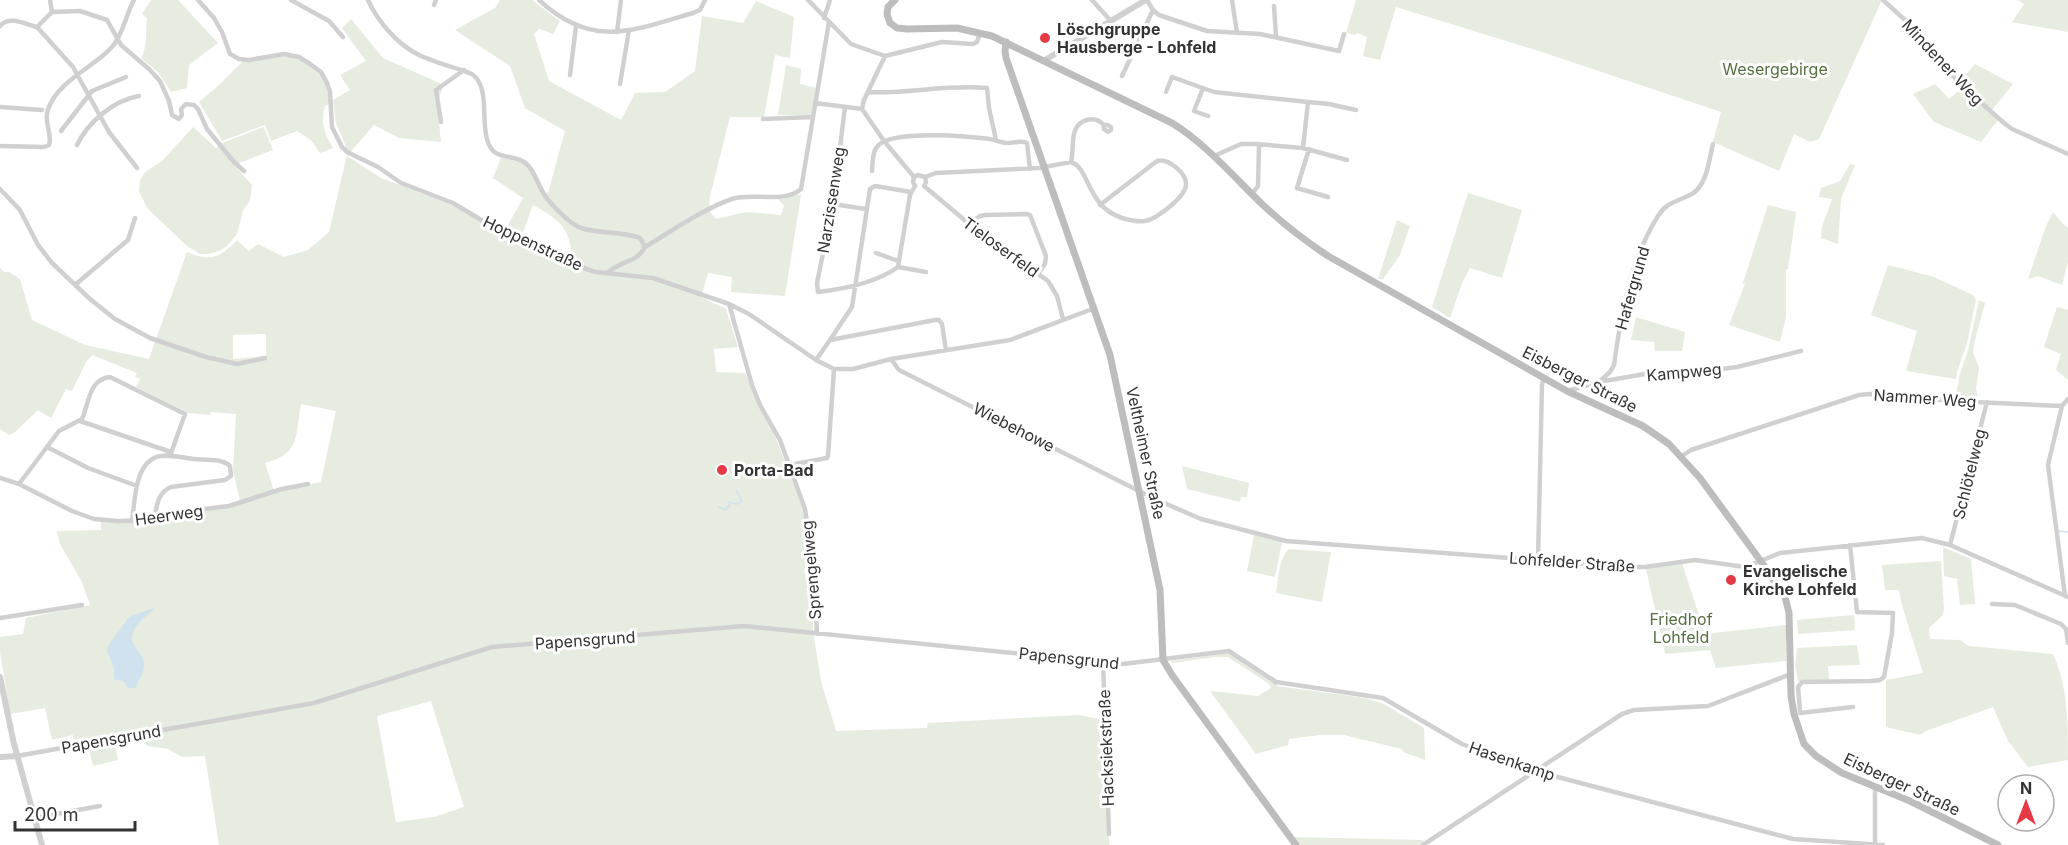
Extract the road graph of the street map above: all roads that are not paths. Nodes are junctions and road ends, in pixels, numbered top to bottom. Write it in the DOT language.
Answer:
graph roads {
  1 [pos="50,0"];
  2 [pos="134,0"];
  3 [pos="198,0"];
  4 [pos="291,0"];
  5 [pos="368,0"];
  6 [pos="539,0"];
  7 [pos="621,0"];
  8 [pos="705,0"];
  9 [pos="808,0"];
  10 [pos="830,0"];
  11 [pos="895,0"];
  12 [pos="1092,0"];
  13 [pos="1146,0"];
  14 [pos="1232,0"];
  15 [pos="1884,0"];
  16 [pos="1274,6"];
  17 [pos="1153,10"];
  18 [pos="52,12"];
  19 [pos="824,18"];
  20 [pos="1110,20"];
  21 [pos="829,22"];
  22 [pos="0,26"];
  23 [pos="576,26"];
  24 [pos="37,27"];
  25 [pos="629,30"];
  26 [pos="617,32"];
  27 [pos="980,32"];
  28 [pos="1237,33"];
  29 [pos="1344,34"];
  30 [pos="1275,36"];
  31 [pos="343,38"];
  32 [pos="117,39"];
  33 [pos="1006,42"];
  34 [pos="885,56"];
  35 [pos="1045,60"];
  36 [pos="464,70"];
  37 [pos="78,75"];
  38 [pos="570,75"];
  39 [pos="1122,76"];
  40 [pos="126,77"];
  41 [pos="620,84"];
  42 [pos="1203,88"];
  43 [pos="868,92"];
  44 [pos="1166,92"];
  45 [pos="88,95"];
  46 [pos="139,96"];
  47 [pos="169,101"];
  48 [pos="815,102"];
  49 [pos="1308,102"];
  50 [pos="0,107"];
  51 [pos="845,107"];
  52 [pos="181,109"];
  53 [pos="862,109"];
  54 [pos="45,110"];
  55 [pos="1356,110"];
  56 [pos="100,115"];
  57 [pos="1208,116"];
  58 [pos="813,117"];
  59 [pos="763,119"];
  60 [pos="441,122"];
  61 [pos="1104,125"];
  62 [pos="61,132"];
  63 [pos="996,140"];
  64 [pos="884,141"];
  65 [pos="1259,144"];
  66 [pos="1713,144"];
  67 [pos="77,145"];
  68 [pos="0,146"];
  69 [pos="1306,148"];
  70 [pos="2068,154"];
  71 [pos="1214,156"];
  72 [pos="1347,160"];
  73 [pos="1071,162"];
  74 [pos="1045,167"];
  75 [pos="137,168"];
  76 [pos="1030,169"];
  77 [pos="244,171"];
  78 [pos="872,171"];
  79 [pos="914,177"];
  80 [pos="925,177"];
  81 [pos="915,186"];
  82 [pos="924,186"];
  83 [pos="0,189"];
  84 [pos="911,192"];
  85 [pos="1252,194"];
  86 [pos="1328,197"];
  87 [pos="833,204"];
  88 [pos="1100,205"];
  89 [pos="866,209"];
  90 [pos="135,218"];
  91 [pos="968,224"];
  92 [pos="645,247"];
  93 [pos="876,253"];
  94 [pos="898,264"];
  95 [pos="926,272"];
  96 [pos="607,273"];
  97 [pos="1038,274"];
  98 [pos="75,285"];
  99 [pos="855,285"];
  100 [pos="729,304"];
  101 [pos="1095,308"];
  102 [pos="1063,319"];
  103 [pos="830,340"];
  104 [pos="946,350"];
  105 [pos="1801,351"];
  106 [pos="265,358"];
  107 [pos="891,359"];
  108 [pos="816,360"];
  109 [pos="834,369"];
  110 [pos="1544,378"];
  111 [pos="1599,382"];
  112 [pos="1568,391"];
  113 [pos="2068,399"];
  114 [pos="1987,402"];
  115 [pos="2062,406"];
  116 [pos="80,421"];
  117 [pos="47,447"];
  118 [pos="159,449"];
  119 [pos="170,454"];
  120 [pos="1682,456"];
  121 [pos="156,457"];
  122 [pos="790,465"];
  123 [pos="0,478"];
  124 [pos="19,484"];
  125 [pos="309,484"];
  126 [pos="137,486"];
  127 [pos="1140,491"];
  128 [pos="154,520"];
  129 [pos="132,521"];
  130 [pos="1850,545"];
  131 [pos="1950,545"];
  132 [pos="1538,560"];
  133 [pos="1760,560"];
  134 [pos="2067,596"];
  135 [pos="1992,604"];
  136 [pos="82,605"];
  137 [pos="0,618"];
  138 [pos="817,634"];
  139 [pos="2068,644"];
  140 [pos="1163,660"];
  141 [pos="1103,662"];
  142 [pos="1791,674"];
  143 [pos="0,677"];
  144 [pos="1853,707"];
  145 [pos="1797,713"];
  146 [pos="17,756"];
  147 [pos="0,757"];
  148 [pos="1535,771"];
  149 [pos="1875,786"];
  150 [pos="100,806"];
  151 [pos="34,818"];
  152 [pos="1109,834"];
  153 [pos="42,845"];
  154 [pos="1296,845"];
  155 [pos="1423,845"];
  156 [pos="1875,845"];
  157 [pos="1883,845"];
  158 [pos="1998,845"];
  1 -- 18 [label="street"];
  2 -- 32 [label="street"];
  3 -- 96 [label="street, Hoppenstraße"];
  4 -- 31 [label="street"];
  5 -- 36 [label="street"];
  6 -- 23 [label="street"];
  7 -- 26 [label="street"];
  8 -- 25 [label="street"];
  9 -- 19 [label="street"];
  10 -- 19 [label="street"];
  11 -- 27 [label="main road, Eisberger Straße"];
  12 -- 20 [label="street"];
  13 -- 17 [label="street"];
  13 -- 20 [label="street"];
  14 -- 28 [label="street"];
  15 -- 70 [label="street, Mindener Weg"];
  16 -- 30 [label="street"];
  17 -- 28 [label="street"];
  17 -- 39 [label="street"];
  18 -- 24 [label="street"];
  18 -- 32 [label="street"];
  19 -- 21 [label="street"];
  20 -- 35 [label="street"];
  21 -- 34 [label="street"];
  21 -- 48 [label="street"];
  22 -- 24 [label="street"];
  23 -- 26 [label="street"];
  23 -- 38 [label="street"];
  24 -- 37 [label="street"];
  25 -- 26 [label="street"];
  25 -- 41 [label="street"];
  27 -- 33 [label="main road, Eisberger Straße"];
  27 -- 34 [label="street"];
  28 -- 30 [label="street"];
  29 -- 30 [label="street"];
  32 -- 37 [label="street"];
  32 -- 47 [label="street"];
  33 -- 35 [label="main road, Eisberger Straße"];
  33 -- 74 [label="main road, Veltheimer Straße"];
  34 -- 43 [label="street"];
  35 -- 71 [label="main road, Eisberger Straße"];
  36 -- 60 [label="street"];
  36 -- 92 [label="street"];
  37 -- 45 [label="street"];
  37 -- 54 [label="street"];
  40 -- 45 [label="street"];
  42 -- 44 [label="street"];
  42 -- 49 [label="street"];
  42 -- 57 [label="street"];
  43 -- 53 [label="street"];
  43 -- 63 [label="street"];
  45 -- 56 [label="street"];
  45 -- 62 [label="street"];
  46 -- 56 [label="street"];
  47 -- 52 [label="street"];
  47 -- 52 [label="street"];
  48 -- 51 [label="street"];
  48 -- 58 [label="street"];
  49 -- 55 [label="street"];
  49 -- 69 [label="street"];
  50 -- 54 [label="street"];
  51 -- 53 [label="street"];
  51 -- 87 [label="street, Narzissenweg"];
  52 -- 77 [label="street"];
  53 -- 64 [label="street"];
  54 -- 68 [label="street"];
  56 -- 67 [label="street"];
  56 -- 75 [label="street"];
  58 -- 59 [label="street"];
  58 -- 92 [label="street"];
  61 -- 73 [label="street"];
  63 -- 64 [label="street"];
  63 -- 76 [label="street"];
  64 -- 78 [label="street"];
  64 -- 79 [label="street"];
  65 -- 69 [label="street"];
  65 -- 71 [label="street"];
  65 -- 85 [label="street"];
  66 -- 111 [label="street, Hafergrund"];
  69 -- 72 [label="street"];
  69 -- 86 [label="street"];
  71 -- 85 [label="main road, Eisberger Straße"];
  73 -- 74 [label="street"];
  73 -- 88 [label="street"];
  74 -- 76 [label="street"];
  74 -- 101 [label="main road, Veltheimer Straße"];
  76 -- 80 [label="street"];
  79 -- 80 [label="street"];
  79 -- 81 [label="street"];
  80 -- 82 [label="street"];
  81 -- 82 [label="street"];
  81 -- 84 [label="street"];
  82 -- 91 [label="street, Tieloserfeld"];
  83 -- 98 [label="street"];
  84 -- 89 [label="street"];
  84 -- 94 [label="street"];
  85 -- 110 [label="main road, Eisberger Straße"];
  87 -- 89 [label="street"];
  87 -- 99 [label="street, Narzissenweg"];
  88 -- 88 [label="street"];
  89 -- 99 [label="street"];
  90 -- 98 [label="street"];
  91 -- 97 [label="street, Tieloserfeld"];
  91 -- 97 [label="street"];
  92 -- 96 [label="street"];
  93 -- 94 [label="street"];
  94 -- 95 [label="street"];
  94 -- 99 [label="street"];
  96 -- 100 [label="street, Hoppenstraße"];
  97 -- 102 [label="street, Tieloserfeld"];
  98 -- 106 [label="street"];
  99 -- 103 [label="street"];
  100 -- 108 [label="street, Hoppenstraße"];
  100 -- 122 [label="street, Sprengelweg"];
  101 -- 102 [label="street"];
  101 -- 127 [label="main road, Veltheimer Straße"];
  102 -- 104 [label="street"];
  103 -- 104 [label="street"];
  103 -- 108 [label="street"];
  104 -- 107 [label="street"];
  105 -- 111 [label="street, Kampweg"];
  107 -- 109 [label="street"];
  107 -- 127 [label="street, Wiebehowe"];
  108 -- 109 [label="street, Hoppenstraße"];
  109 -- 122 [label="street"];
  110 -- 112 [label="main road, Eisberger Straße"];
  110 -- 132 [label="street"];
  111 -- 112 [label="street, Kampweg"];
  112 -- 120 [label="main road, Eisberger Straße"];
  113 -- 115 [label="street"];
  114 -- 115 [label="street, Nammer Weg"];
  114 -- 120 [label="street, Nammer Weg"];
  114 -- 131 [label="street, Schlötelweg"];
  115 -- 134 [label="street"];
  116 -- 117 [label="street"];
  116 -- 118 [label="street"];
  116 -- 119 [label="street"];
  117 -- 124 [label="street"];
  117 -- 126 [label="street"];
  118 -- 119 [label="street"];
  118 -- 121 [label="street"];
  119 -- 121 [label="street"];
  119 -- 128 [label="street"];
  120 -- 133 [label="main road, Eisberger Straße"];
  121 -- 126 [label="street"];
  122 -- 138 [label="street, Sprengelweg"];
  123 -- 124 [label="street, Heerweg"];
  124 -- 129 [label="street, Heerweg"];
  125 -- 128 [label="street, Heerweg"];
  126 -- 129 [label="street"];
  127 -- 132 [label="street, Lohfelder Straße"];
  127 -- 140 [label="main road, Veltheimer Straße"];
  128 -- 129 [label="street, Heerweg"];
  130 -- 131 [label="street, Lohfelder Straße"];
  130 -- 133 [label="street, Lohfelder Straße"];
  130 -- 145 [label="street"];
  131 -- 134 [label="street, Lohfelder Straße"];
  132 -- 133 [label="street, Lohfelder Straße"];
  133 -- 142 [label="main road, Eisberger Straße"];
  135 -- 139 [label="street"];
  136 -- 137 [label="street"];
  138 -- 141 [label="street, Papensgrund"];
  138 -- 146 [label="street, Papensgrund"];
  140 -- 141 [label="street, Papensgrund"];
  140 -- 148 [label="street, Hasenkamp"];
  140 -- 154 [label="main road"];
  141 -- 152 [label="street, Hacksiekstraße"];
  142 -- 145 [label="main road, Eisberger Straße"];
  142 -- 148 [label="street"];
  143 -- 146 [label="street"];
  144 -- 145 [label="street"];
  145 -- 149 [label="main road, Eisberger Straße"];
  146 -- 147 [label="street"];
  146 -- 151 [label="street"];
  148 -- 155 [label="street"];
  148 -- 156 [label="street, Hasenkamp"];
  149 -- 156 [label="street"];
  149 -- 158 [label="main road, Eisberger Straße"];
  150 -- 151 [label="street"];
  151 -- 153 [label="street"];
  156 -- 157 [label="street, Hasenkamp"];
}
